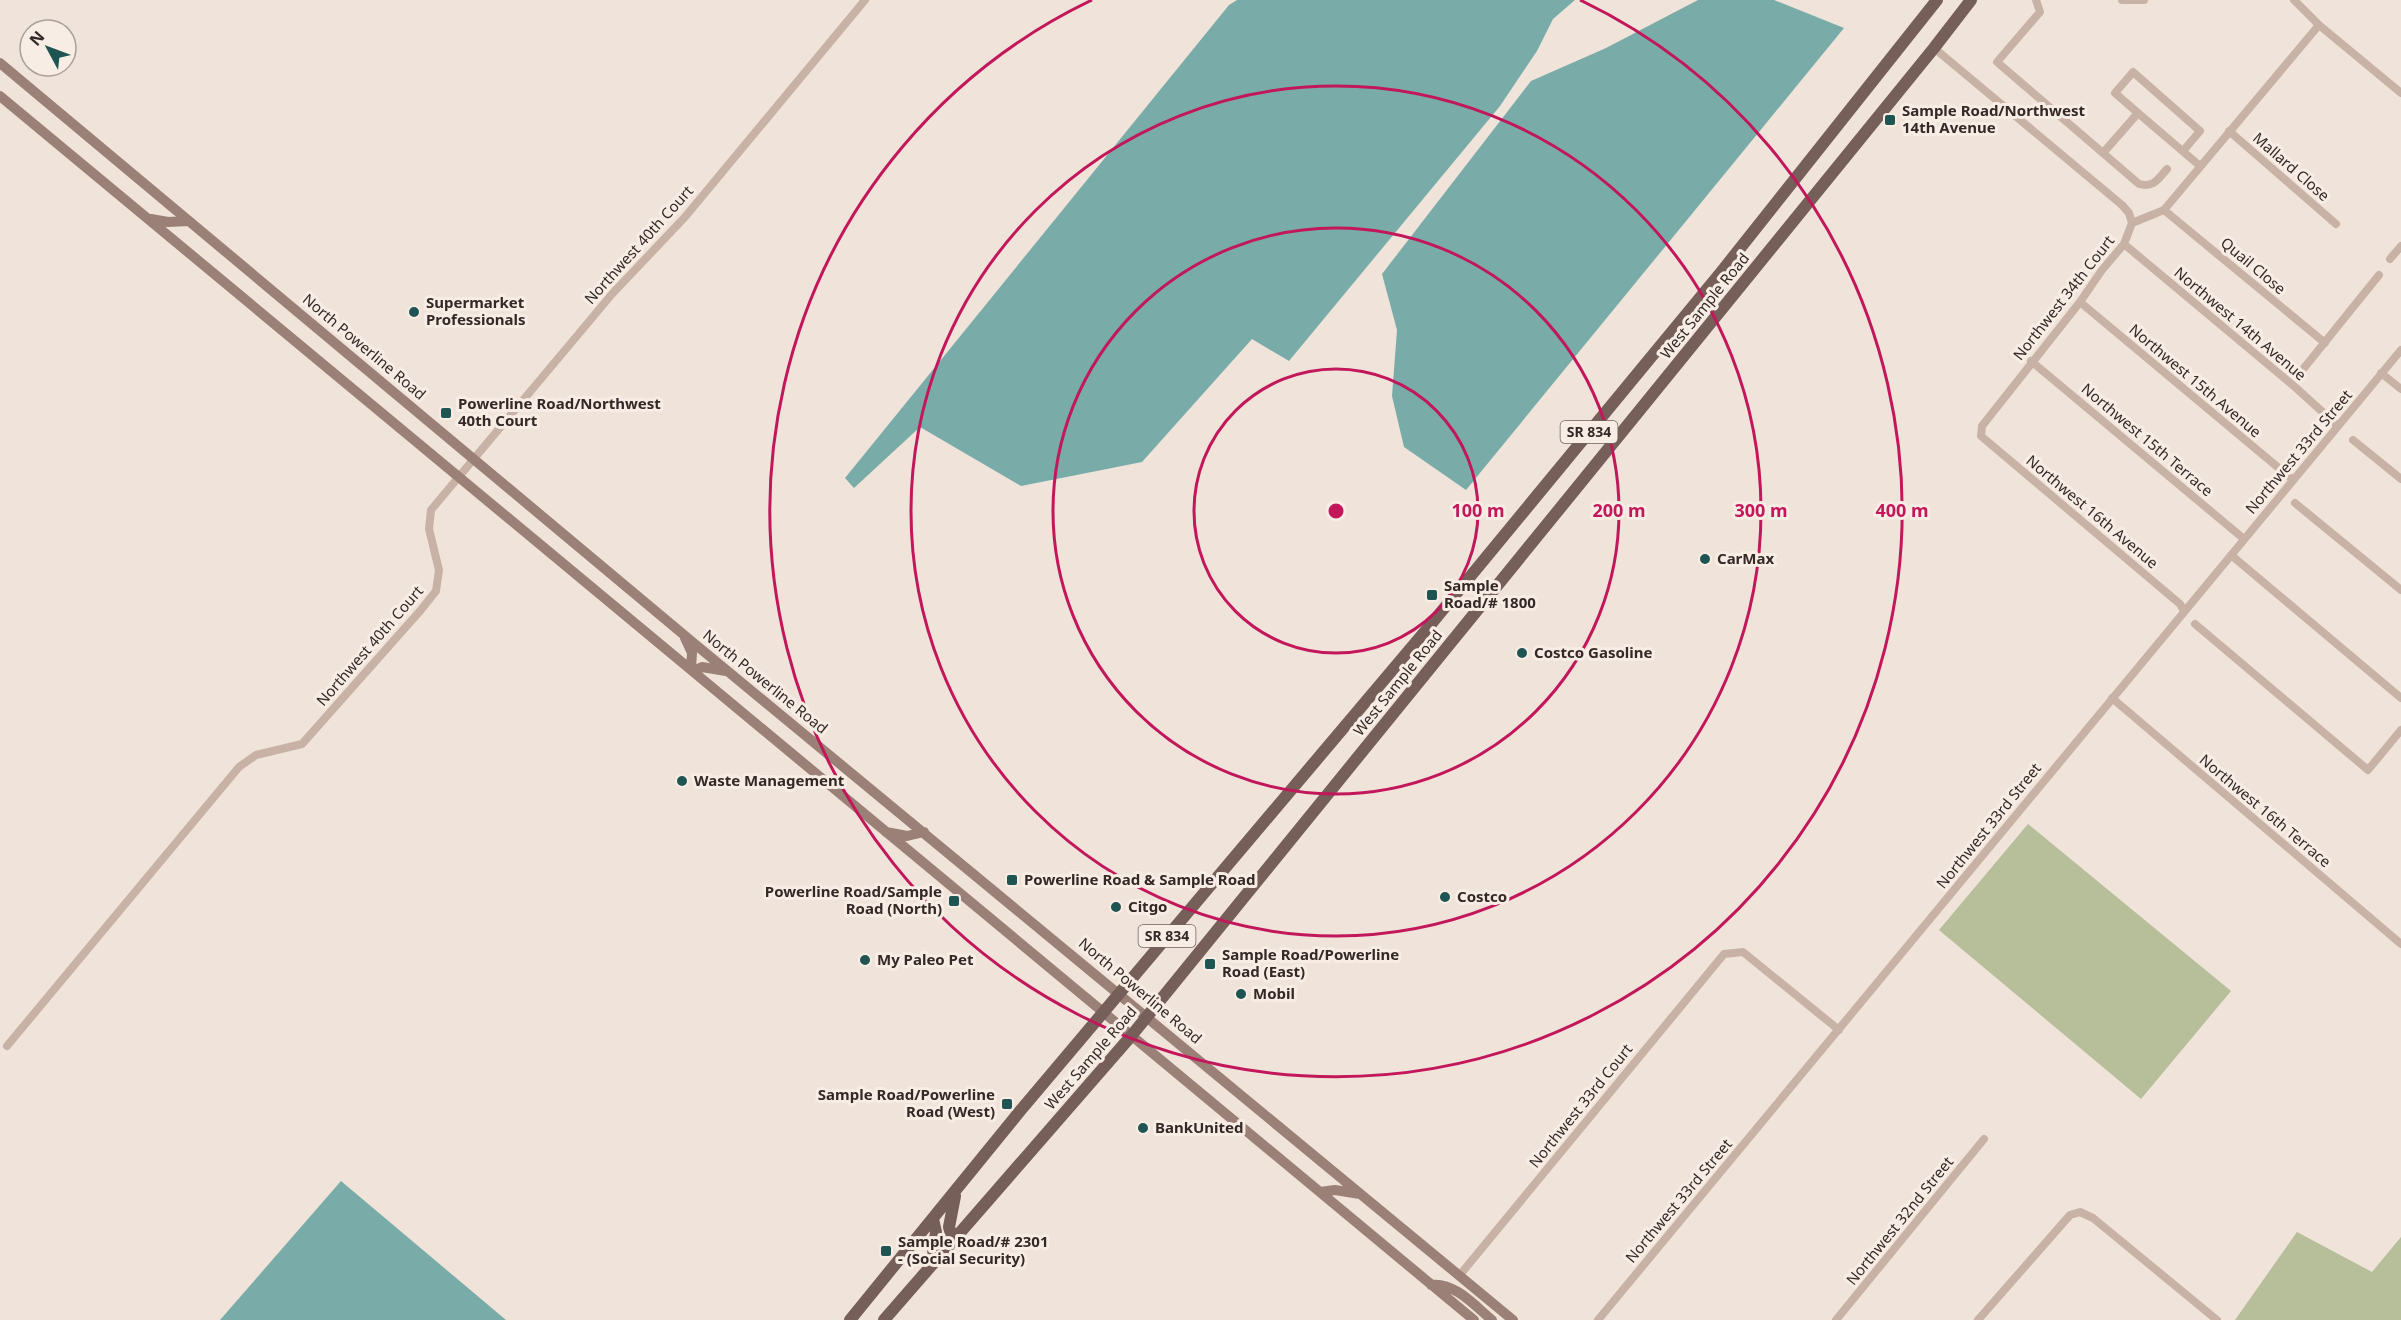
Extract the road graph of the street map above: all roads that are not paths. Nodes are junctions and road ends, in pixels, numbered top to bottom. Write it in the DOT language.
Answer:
graph roads {
  1 [pos="865,0"];
  2 [pos="1937,0"];
  3 [pos="1971,0"];
  4 [pos="2036,0"];
  5 [pos="2122,0"];
  6 [pos="2144,0"];
  7 [pos="2294,0"];
  8 [pos="2319,25"];
  9 [pos="1934,48"];
  10 [pos="0,63"];
  11 [pos="2401,93"];
  12 [pos="0,96"];
  13 [pos="2138,112"];
  14 [pos="2229,131"];
  15 [pos="2183,151"];
  16 [pos="2103,153"];
  17 [pos="2200,166"];
  18 [pos="2167,168"];
  19 [pos="2164,210"];
  20 [pos="147,218"];
  21 [pos="189,221"];
  22 [pos="2132,224"];
  23 [pos="2336,224"];
  24 [pos="2124,244"];
  25 [pos="2401,246"];
  26 [pos="2390,259"];
  27 [pos="2379,274"];
  28 [pos="2080,302"];
  29 [pos="2325,343"];
  30 [pos="2401,350"];
  31 [pos="2031,361"];
  32 [pos="2300,373"];
  33 [pos="2382,373"];
  34 [pos="2401,389"];
  35 [pos="2337,426"];
  36 [pos="1981,436"];
  37 [pos="2354,440"];
  38 [pos="474,458"];
  39 [pos="459,476"];
  40 [pos="2401,479"];
  41 [pos="2293,480"];
  42 [pos="2295,503"];
  43 [pos="2244,539"];
  44 [pos="2231,555"];
  45 [pos="2401,590"];
  46 [pos="2184,610"];
  47 [pos="2195,624"];
  48 [pos="683,633"];
  49 [pos="692,670"];
  50 [pos="730,672"];
  51 [pos="2112,698"];
  52 [pos="2401,698"];
  53 [pos="2401,730"];
  54 [pos="886,832"];
  55 [pos="924,832"];
  56 [pos="2401,944"];
  57 [pos="1120,994"];
  58 [pos="1104,1012"];
  59 [pos="1147,1016"];
  60 [pos="1839,1030"];
  61 [pos="1132,1035"];
  62 [pos="8,1046"];
  63 [pos="1984,1139"];
  64 [pos="956,1192"];
  65 [pos="1320,1192"];
  66 [pos="1360,1194"];
  67 [pos="933,1219"];
  68 [pos="952,1240"];
  69 [pos="932,1264"];
  70 [pos="1459,1276"];
  71 [pos="1431,1285"];
  72 [pos="850,1320"];
  73 [pos="884,1320"];
  74 [pos="1474,1320"];
  75 [pos="1492,1320"];
  76 [pos="1513,1320"];
  77 [pos="1598,1320"];
  78 [pos="1836,1320"];
  79 [pos="1978,1320"];
  80 [pos="2217,1320"];
  1 -- 38 [label="street, Northwest 40th Court"];
  2 -- 57 [label="main road, West Sample Road / SR 834"];
  3 -- 9 [label="main road, West Sample Road / SR 834"];
  4 -- 16 [label="street"];
  5 -- 6 [label="street"];
  7 -- 8 [label="street"];
  8 -- 11 [label="street"];
  8 -- 14 [label="street"];
  9 -- 22 [label="street"];
  9 -- 59 [label="main road, West Sample Road / SR 834"];
  10 -- 21 [label="main road, North Powerline Road"];
  12 -- 20 [label="main road"];
  13 -- 15 [label="street"];
  13 -- 15 [label="street"];
  13 -- 16 [label="street"];
  14 -- 17 [label="street"];
  14 -- 23 [label="street, Mallard Close"];
  15 -- 17 [label="street"];
  16 -- 18 [label="street"];
  17 -- 19 [label="street"];
  19 -- 22 [label="street"];
  19 -- 29 [label="street, Quail Close"];
  20 -- 21 [label="main road"];
  20 -- 39 [label="main road"];
  21 -- 38 [label="main road, North Powerline Road"];
  22 -- 24 [label="street, Northwest 34th Court"];
  24 -- 28 [label="street, Northwest 34th Court"];
  24 -- 35 [label="street, Northwest 14th Avenue"];
  25 -- 26 [label="street"];
  27 -- 29 [label="street"];
  28 -- 31 [label="street, Northwest 34th Court"];
  28 -- 41 [label="street, Northwest 15th Avenue"];
  29 -- 32 [label="street"];
  30 -- 33 [label="street, Northwest 33rd Street"];
  31 -- 36 [label="street, Northwest 34th Court"];
  31 -- 43 [label="street, Northwest 15th Terrace"];
  33 -- 34 [label="street"];
  33 -- 35 [label="street, Northwest 33rd Street"];
  35 -- 41 [label="street, Northwest 33rd Street"];
  36 -- 46 [label="street, Northwest 16th Avenue"];
  37 -- 40 [label="street"];
  38 -- 39 [label="street, Northwest 40th Court"];
  38 -- 48 [label="main road, North Powerline Road"];
  39 -- 49 [label="main road"];
  39 -- 62 [label="street, Northwest 40th Court"];
  41 -- 43 [label="street, Northwest 33rd Street"];
  42 -- 45 [label="street"];
  43 -- 44 [label="street, Northwest 33rd Street"];
  44 -- 46 [label="street, Northwest 33rd Street"];
  44 -- 52 [label="street"];
  46 -- 51 [label="street, Northwest 33rd Street"];
  47 -- 53 [label="street"];
  48 -- 49 [label="main road"];
  48 -- 50 [label="main road, North Powerline Road"];
  49 -- 50 [label="main road"];
  49 -- 54 [label="main road"];
  50 -- 55 [label="main road, North Powerline Road"];
  51 -- 56 [label="street, Northwest 16th Terrace"];
  51 -- 60 [label="street, Northwest 33rd Street"];
  54 -- 55 [label="main road"];
  54 -- 58 [label="main road"];
  55 -- 57 [label="main road, North Powerline Road"];
  57 -- 58 [label="main road, West Sample Road / SR 834"];
  57 -- 59 [label="main road, North Powerline Road"];
  58 -- 61 [label="main road"];
  58 -- 64 [label="main road, West Sample Road / SR 834"];
  59 -- 61 [label="main road, West Sample Road / SR 834"];
  59 -- 66 [label="main road, North Powerline Road"];
  60 -- 70 [label="street, Northwest 33rd Court"];
  60 -- 77 [label="street, Northwest 33rd Street"];
  61 -- 65 [label="main road"];
  61 -- 68 [label="main road, West Sample Road / SR 834"];
  63 -- 78 [label="street, Northwest 32nd Street"];
  64 -- 67 [label="main road, West Sample Road / SR 834"];
  64 -- 68 [label="main road"];
  65 -- 66 [label="main road"];
  65 -- 71 [label="main road"];
  66 -- 70 [label="main road, North Powerline Road"];
  67 -- 69 [label="main road"];
  67 -- 72 [label="main road, West Sample Road / SR 834"];
  68 -- 69 [label="main road, West Sample Road / SR 834"];
  69 -- 73 [label="main road, West Sample Road / SR 834"];
  70 -- 76 [label="main road, North Powerline Road"];
  71 -- 74 [label="main road"];
  71 -- 75 [label="main road"];
  79 -- 80 [label="street"];
}
